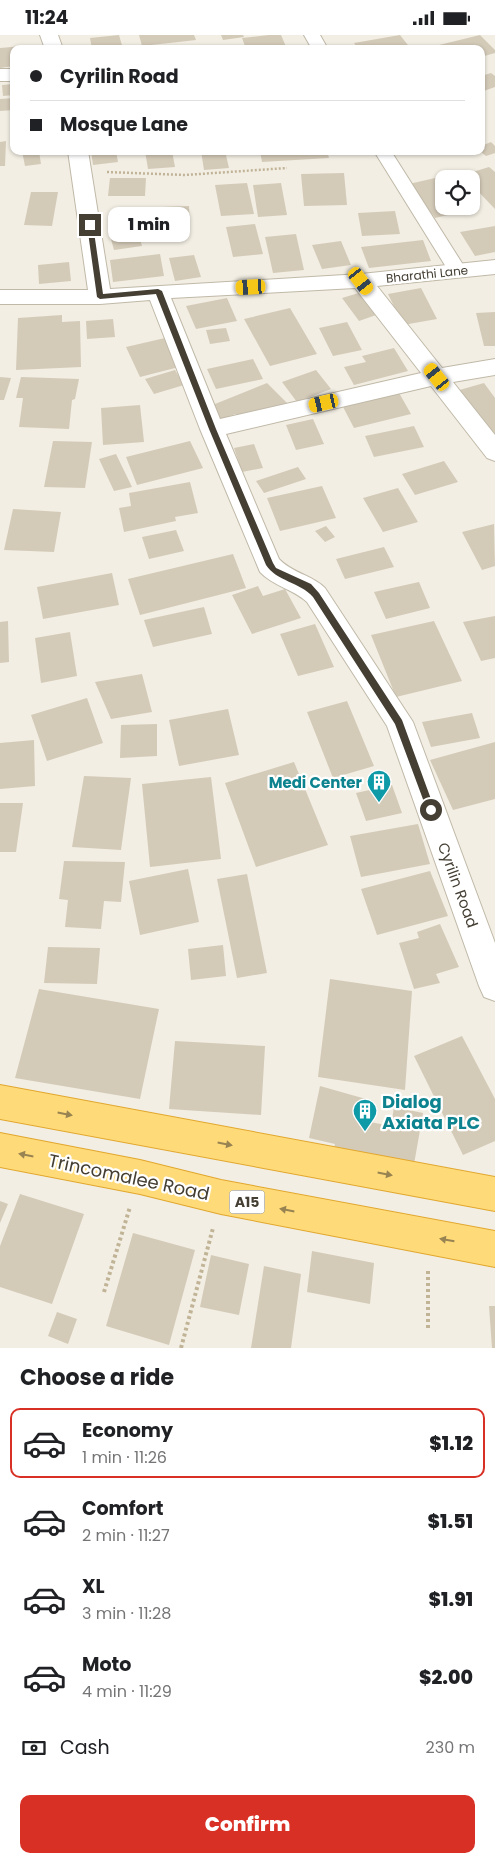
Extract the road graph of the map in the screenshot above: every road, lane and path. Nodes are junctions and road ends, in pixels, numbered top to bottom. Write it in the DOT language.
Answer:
graph roads {
  1 [pos="385,155"];
  2 [pos="80,161"];
  3 [pos="287,168"];
  4 [pos="495,267"];
  5 [pos="458,271"];
  6 [pos="361,281"];
  7 [pos="158,291"];
  8 [pos="0,297"];
  9 [pos="100,297"];
  10 [pos="495,367"];
  11 [pos="437,377"];
  12 [pos="212,429"];
  13 [pos="495,452"];
  14 [pos="495,986"];
  15 [pos="0,1102"];
  16 [pos="0,1150"];
  17 [pos="140,1177"];
  18 [pos="495,1194"];
  19 [pos="220,1197"];
  20 [pos="428,1236"];
  21 [pos="495,1249"];
  22 [pos="104,1292"];
  23 [pos="428,1330"];
  24 [pos="181,1348"];
  1 -- 5 [label="street"];
  2 -- 3 [label="path"];
  2 -- 9 [label="street"];
  4 -- 5 [label="street, Bharathi Lane"];
  5 -- 6 [label="street, Bharathi Lane"];
  6 -- 7 [label="street, Bharathi Lane"];
  6 -- 11 [label="street"];
  7 -- 9 [label="street, Bharathi Lane"];
  7 -- 12 [label="street, Cyrilin Road"];
  8 -- 9 [label="street, Bharathi Lane"];
  10 -- 11 [label="street"];
  11 -- 12 [label="street"];
  11 -- 13 [label="street"];
  12 -- 14 [label="street, Cyrilin Road"];
  15 -- 18 [label="highway, one-way"];
  17 -- 16 [label="highway, Trincomalee Road / A15, one-way"];
  17 -- 19 [label="highway, Trincomalee Road / A15"];
  17 -- 22 [label="path"];
  20 -- 19 [label="highway, Trincomalee Road / A15, one-way"];
  19 -- 24 [label="path"];
  21 -- 20 [label="highway, Trincomalee Road / A15, one-way"];
  20 -- 23 [label="path"];
}
